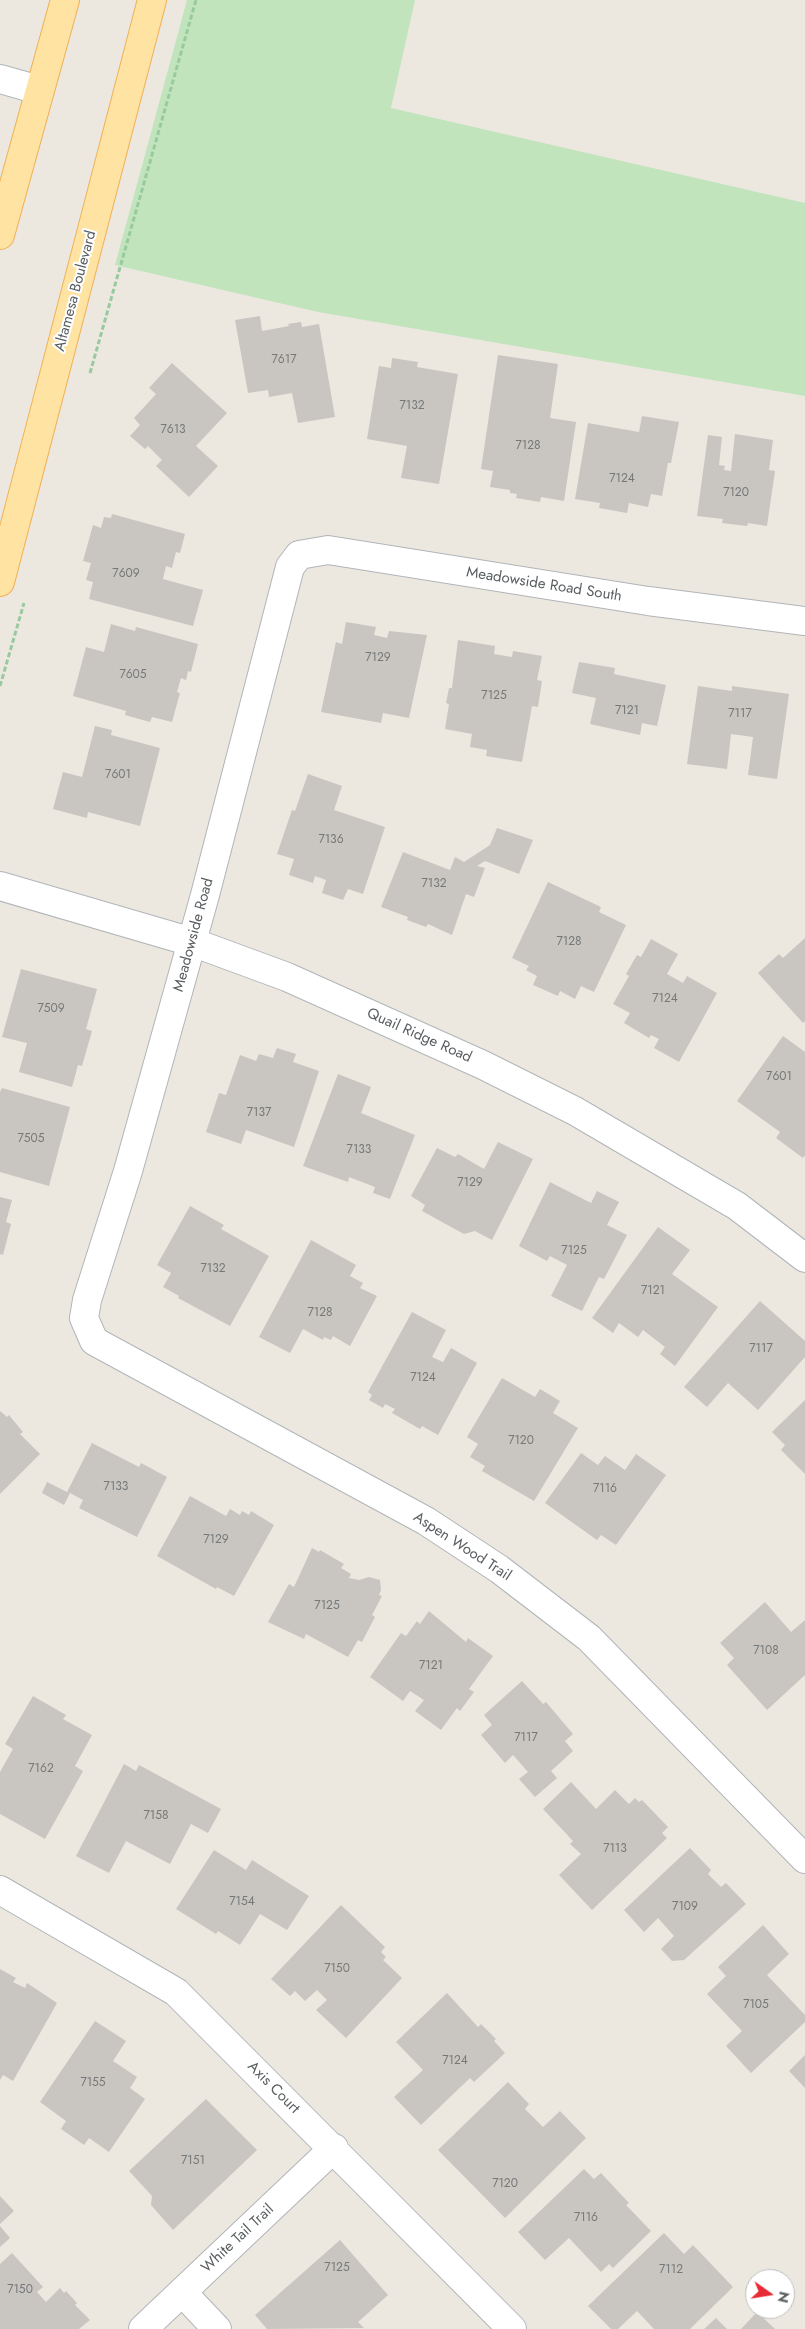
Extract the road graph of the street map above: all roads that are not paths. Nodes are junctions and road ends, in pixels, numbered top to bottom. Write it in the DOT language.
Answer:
graph roads {
  1 [pos="65,0"];
  2 [pos="152,0"];
  3 [pos="0,79"];
  4 [pos="39,90"];
  5 [pos="0,235"];
  6 [pos="290,567"];
  7 [pos="0,582"];
  8 [pos="805,620"];
  9 [pos="0,886"];
  10 [pos="192,942"];
  11 [pos="805,1258"];
  12 [pos="87,1300"];
  13 [pos="805,1859"];
  14 [pos="0,1890"];
  15 [pos="334,2148"];
  16 [pos="182,2292"];
  17 [pos="143,2329"];
  18 [pos="217,2329"];
  19 [pos="512,2329"];
  1 -- 4 [label="main road"];
  2 -- 7 [label="main road, Altamesa Boulevard"];
  3 -- 4 [label="street"];
  4 -- 5 [label="main road"];
  6 -- 8 [label="street, Meadowside Road South"];
  6 -- 10 [label="street, Meadowside Road"];
  9 -- 10 [label="street, Quail Ridge Road"];
  10 -- 11 [label="street, Quail Ridge Road"];
  10 -- 12 [label="street, Meadowside Road"];
  12 -- 13 [label="street, Aspen Wood Trail"];
  14 -- 15 [label="street, Axis Court"];
  15 -- 16 [label="street, White Tail Trail"];
  15 -- 19 [label="street, Axis Court"];
  16 -- 17 [label="street, White Tail Trail"];
  16 -- 18 [label="street"];
}
